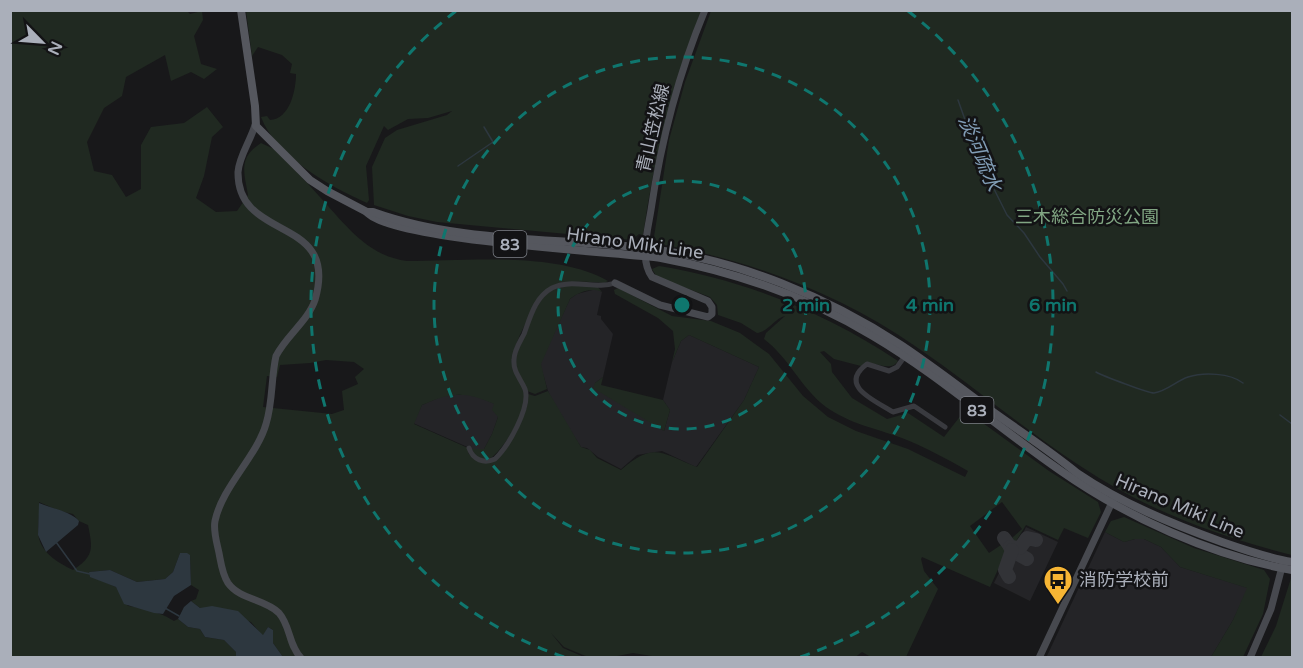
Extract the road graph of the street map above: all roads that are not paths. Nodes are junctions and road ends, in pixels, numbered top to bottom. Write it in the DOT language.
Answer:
graph roads {
  1 [pos="241,10"];
  2 [pos="705,10"];
  3 [pos="255,125"];
  4 [pos="646,253"];
  5 [pos="615,283"];
  6 [pos="905,356"];
  7 [pos="945,427"];
  8 [pos="469,448"];
  9 [pos="1114,499"];
  10 [pos="1286,564"];
  11 [pos="1293,570"];
  12 [pos="301,657"];
  13 [pos="1039,657"];
  14 [pos="1250,657"];
  1 -- 3 [label="main road"];
  2 -- 4 [label="street, 青山笠松線"];
  3 -- 4 [label="main road, Hirano Miki Line / 83"];
  3 -- 12 [label="street"];
  4 -- 5 [label="street"];
  4 -- 6 [label="main road, Hirano Miki Line / 83"];
  4 -- 9 [label="main road, Hirano Miki Line / 83"];
  5 -- 8 [label="street"];
  6 -- 7 [label="street"];
  6 -- 9 [label="main road, Hirano Miki Line / 83"];
  9 -- 10 [label="main road, Hirano Miki Line / 83"];
  9 -- 13 [label="street"];
  10 -- 11 [label="main road, Hirano Miki Line / 83"];
  10 -- 14 [label="street"];
}
